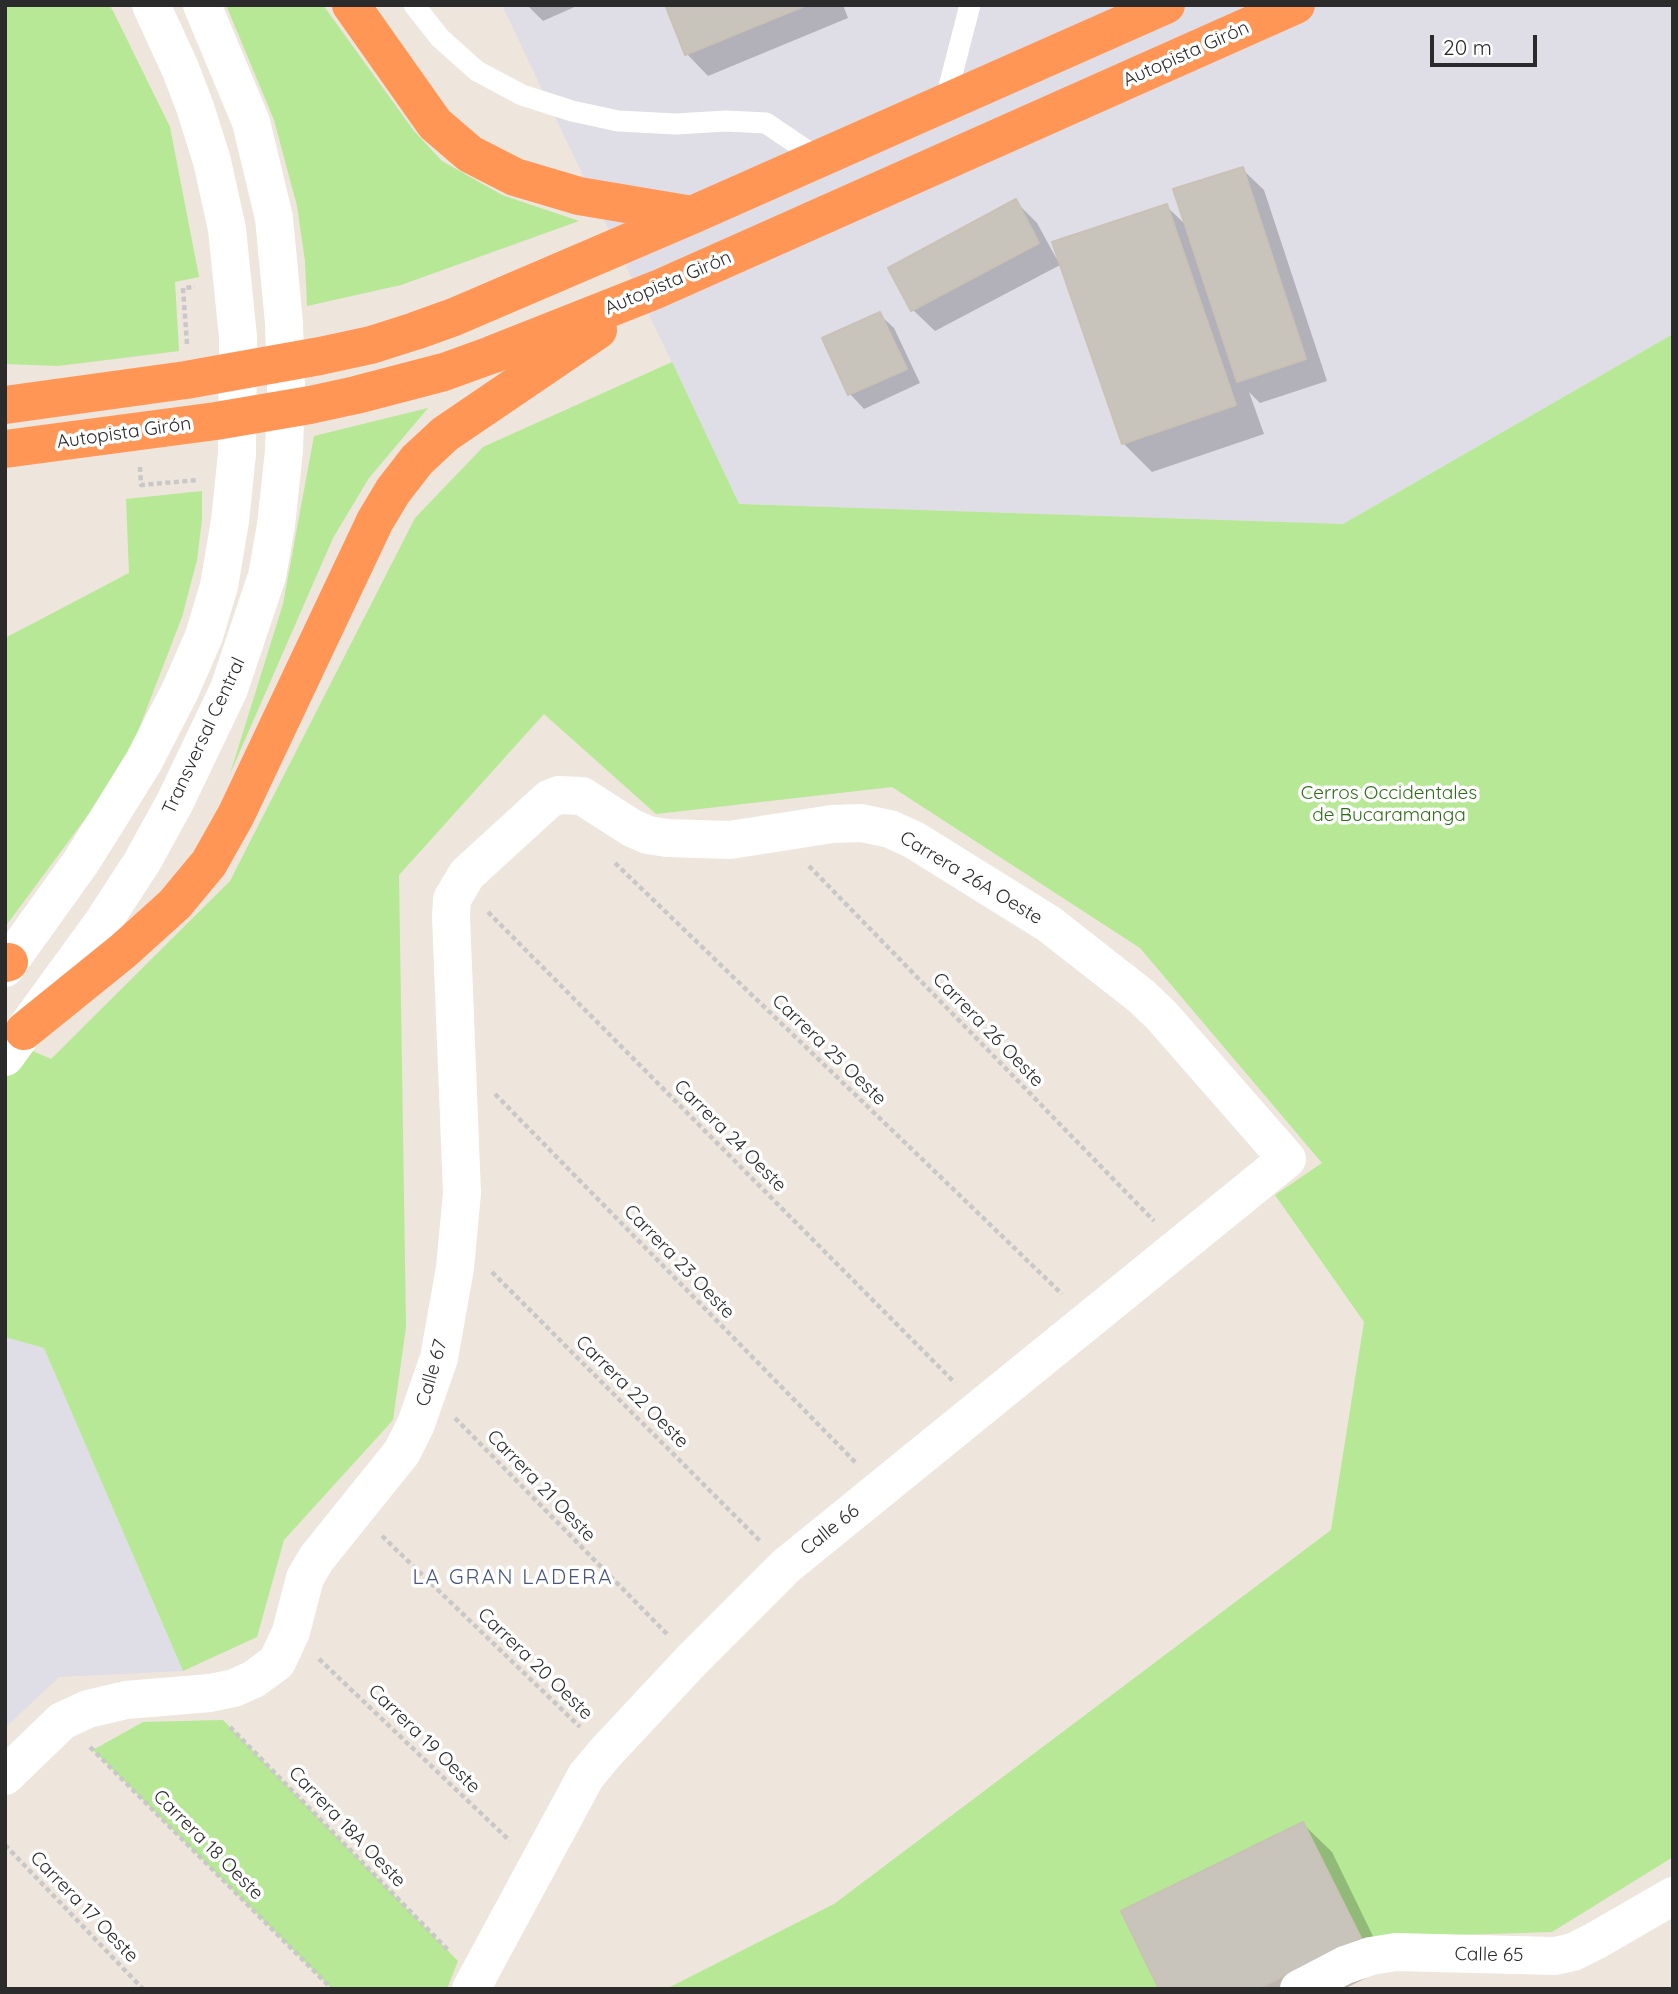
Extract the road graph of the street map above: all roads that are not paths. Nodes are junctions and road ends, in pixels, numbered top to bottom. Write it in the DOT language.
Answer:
graph roads {
  1 [pos="151,5"];
  2 [pos="202,5"];
  3 [pos="351,5"];
  4 [pos="414,5"];
  5 [pos="970,5"];
  6 [pos="1166,5"];
  7 [pos="1296,5"];
  8 [pos="946,102"];
  9 [pos="818,159"];
  10 [pos="692,215"];
  11 [pos="658,289"];
  12 [pos="6,404"];
  13 [pos="5,449"];
  14 [pos="570,795"];
  15 [pos="7,964"];
  16 [pos="14,1044"];
  17 [pos="1287,1159"];
  18 [pos="5,1776"];
  19 [pos="1673,1896"];
  20 [pos="474,1984"];
  21 [pos="1299,1989"];
  1 -- 15 [label="street"];
  2 -- 16 [label="street, Transversal Central"];
  3 -- 10 [label="highway"];
  4 -- 9 [label="lane"];
  5 -- 8 [label="lane"];
  6 -- 8 [label="highway"];
  7 -- 11 [label="highway, Autopista Girón"];
  8 -- 9 [label="highway"];
  9 -- 10 [label="highway"];
  10 -- 12 [label="highway"];
  11 -- 13 [label="highway, Autopista Girón"];
  11 -- 16 [label="highway"];
  14 -- 17 [label="street, Carrera 26A Oeste"];
  14 -- 18 [label="street, Calle 67"];
  17 -- 20 [label="street, Calle 66"];
  19 -- 21 [label="street, Calle 65"];
}
